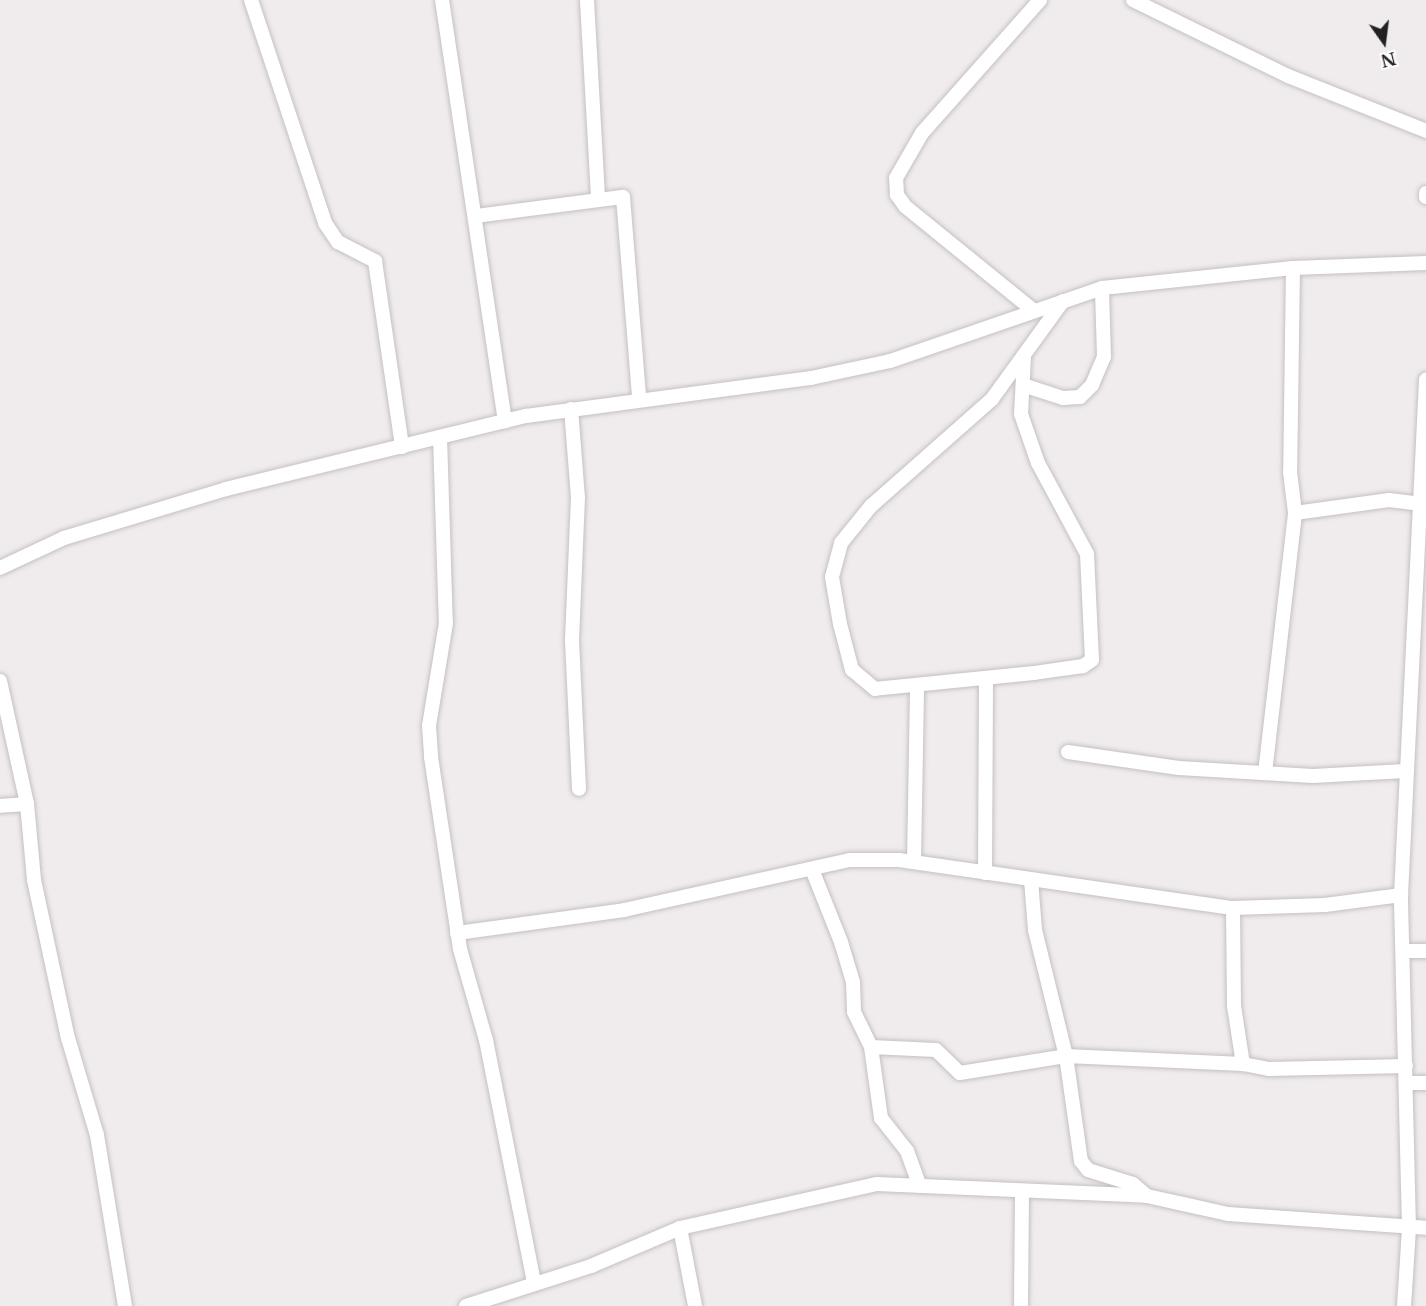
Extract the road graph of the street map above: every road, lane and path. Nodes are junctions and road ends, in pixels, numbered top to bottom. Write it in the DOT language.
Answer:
graph roads {
  1 [pos="251,0"];
  2 [pos="442,0"];
  3 [pos="587,0"];
  4 [pos="1040,0"];
  5 [pos="1133,0"];
  6 [pos="1426,131"];
  7 [pos="598,198"];
  8 [pos="476,216"];
  9 [pos="1426,263"];
  10 [pos="1293,268"];
  11 [pos="1102,288"];
  12 [pos="1063,301"];
  13 [pos="1034,311"];
  14 [pos="1024,357"];
  15 [pos="1426,380"];
  16 [pos="1026,386"];
  17 [pos="639,398"];
  18 [pos="571,409"];
  19 [pos="505,421"];
  20 [pos="440,437"];
  21 [pos="402,447"];
  22 [pos="1425,449"];
  23 [pos="1422,504"];
  24 [pos="1295,513"];
  25 [pos="0,568"];
  26 [pos="987,678"];
  27 [pos="0,681"];
  28 [pos="917,686"];
  29 [pos="1068,752"];
  30 [pos="1406,771"];
  31 [pos="1265,773"];
  32 [pos="579,789"];
  33 [pos="27,804"];
  34 [pos="0,806"];
  35 [pos="914,862"];
  36 [pos="813,872"];
  37 [pos="985,873"];
  38 [pos="1031,880"];
  39 [pos="1401,895"];
  40 [pos="1233,908"];
  41 [pos="457,933"];
  42 [pos="1403,951"];
  43 [pos="1426,951"];
  44 [pos="871,1047"];
  45 [pos="1066,1056"];
  46 [pos="1243,1064"];
  47 [pos="1406,1066"];
  48 [pos="1406,1083"];
  49 [pos="1426,1083"];
  50 [pos="920,1186"];
  51 [pos="1022,1195"];
  52 [pos="1147,1196"];
  53 [pos="680,1228"];
  54 [pos="1409,1228"];
  55 [pos="1426,1228"];
  56 [pos="534,1282"];
  57 [pos="125,1306"];
  58 [pos="466,1306"];
  59 [pos="695,1306"];
  60 [pos="1021,1306"];
  61 [pos="1404,1306"];
  1 -- 21 [label="street"];
  2 -- 8 [label="street"];
  3 -- 7 [label="street"];
  4 -- 13 [label="street"];
  5 -- 6 [label="street"];
  7 -- 8 [label="street"];
  7 -- 17 [label="street"];
  8 -- 19 [label="street"];
  9 -- 10 [label="street"];
  10 -- 11 [label="street"];
  10 -- 24 [label="street"];
  11 -- 12 [label="street"];
  11 -- 16 [label="street"];
  12 -- 13 [label="street"];
  12 -- 14 [label="street"];
  13 -- 17 [label="street"];
  14 -- 16 [label="street"];
  14 -- 28 [label="street"];
  15 -- 22 [label="street"];
  16 -- 26 [label="street"];
  17 -- 18 [label="street"];
  18 -- 19 [label="street"];
  18 -- 32 [label="street"];
  19 -- 20 [label="street"];
  20 -- 21 [label="street"];
  20 -- 41 [label="street"];
  21 -- 25 [label="street"];
  22 -- 23 [label="street"];
  23 -- 24 [label="street"];
  23 -- 30 [label="street"];
  24 -- 31 [label="street"];
  26 -- 28 [label="street"];
  26 -- 37 [label="street"];
  27 -- 33 [label="street"];
  28 -- 35 [label="street"];
  29 -- 31 [label="street"];
  30 -- 31 [label="street"];
  30 -- 39 [label="street"];
  33 -- 34 [label="street"];
  33 -- 57 [label="street"];
  35 -- 36 [label="street"];
  35 -- 37 [label="street"];
  36 -- 41 [label="street"];
  36 -- 44 [label="street"];
  37 -- 38 [label="street"];
  38 -- 40 [label="street"];
  38 -- 45 [label="street"];
  39 -- 40 [label="street"];
  39 -- 42 [label="street"];
  40 -- 46 [label="street"];
  41 -- 56 [label="street"];
  42 -- 43 [label="street"];
  42 -- 47 [label="street"];
  44 -- 45 [label="street"];
  44 -- 50 [label="street"];
  45 -- 46 [label="street"];
  45 -- 52 [label="street"];
  46 -- 47 [label="street"];
  47 -- 48 [label="street"];
  48 -- 49 [label="street"];
  48 -- 54 [label="street"];
  50 -- 51 [label="street"];
  50 -- 53 [label="street"];
  51 -- 52 [label="street"];
  51 -- 60 [label="street"];
  52 -- 54 [label="street"];
  53 -- 56 [label="street"];
  53 -- 59 [label="street"];
  54 -- 55 [label="street"];
  54 -- 61 [label="street"];
  56 -- 58 [label="street"];
}
